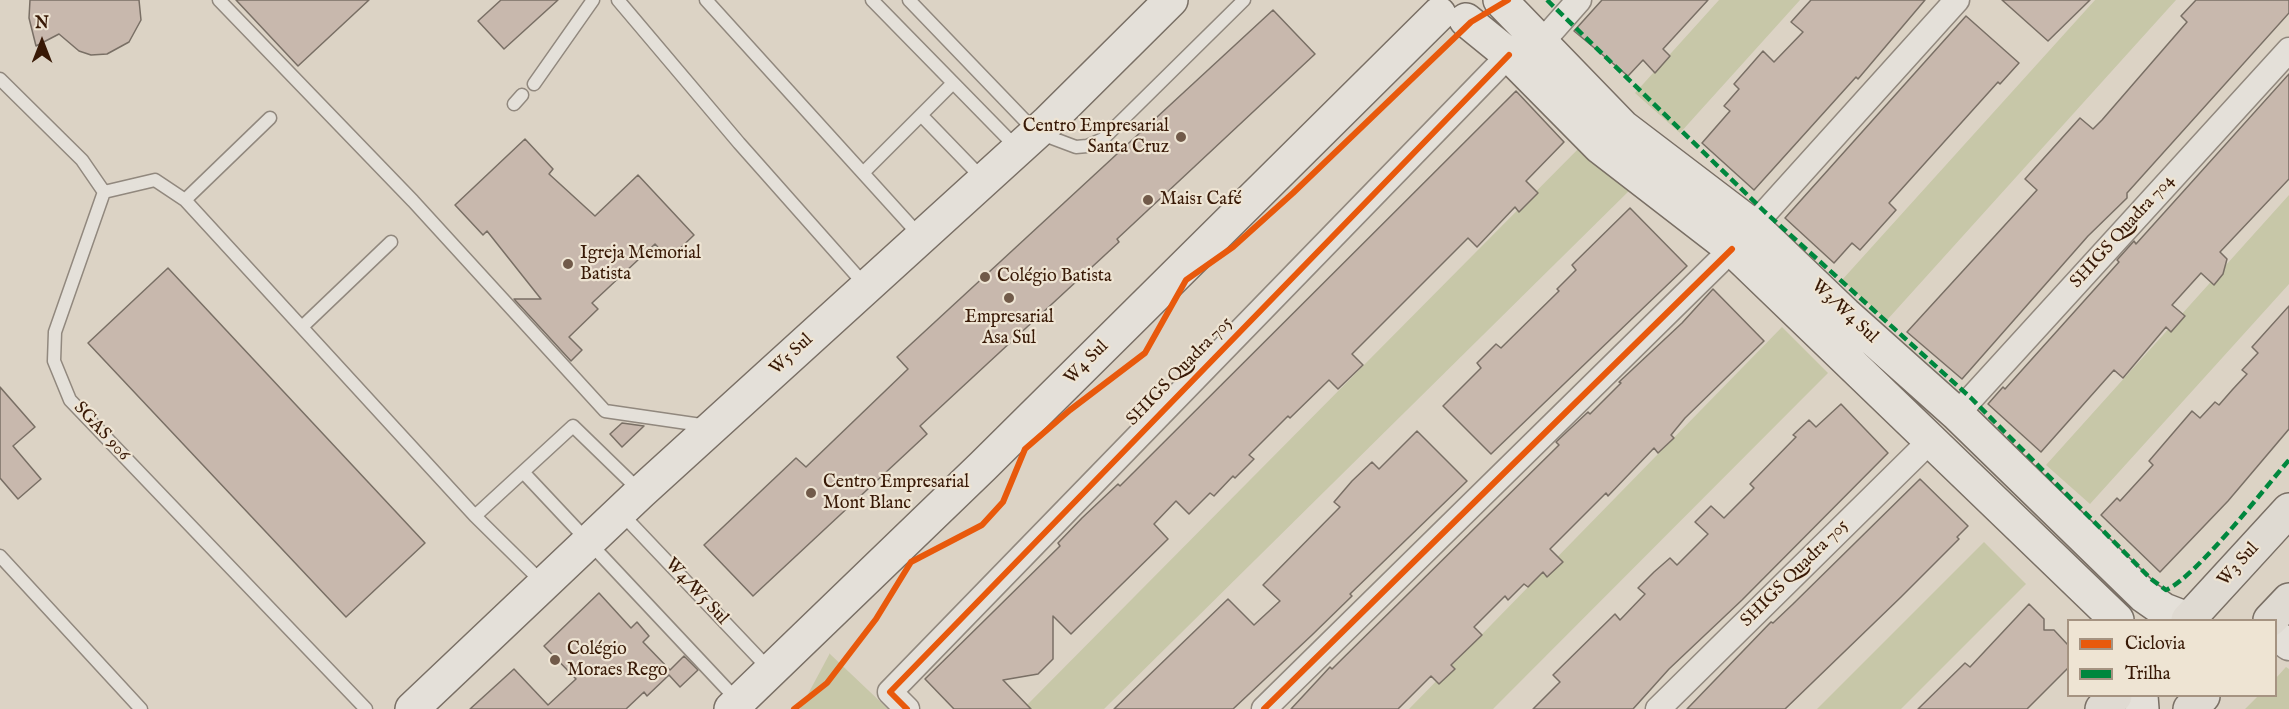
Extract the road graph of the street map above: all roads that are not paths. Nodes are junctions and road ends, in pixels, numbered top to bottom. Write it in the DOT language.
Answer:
graph roads {
  1 [pos="219,0"];
  2 [pos="593,0"];
  3 [pos="618,0"];
  4 [pos="706,0"];
  5 [pos="872,0"];
  6 [pos="909,0"];
  7 [pos="1171,0"];
  8 [pos="1244,0"];
  9 [pos="1500,0"];
  10 [pos="1579,0"];
  11 [pos="1957,0"];
  12 [pos="1456,8"];
  13 [pos="1541,43"];
  14 [pos="2289,50"];
  15 [pos="1509,55"];
  16 [pos="0,79"];
  17 [pos="534,84"];
  18 [pos="952,84"];
  19 [pos="921,115"];
  20 [pos="270,118"];
  21 [pos="1611,137"];
  22 [pos="1027,141"];
  23 [pos="863,173"];
  24 [pos="984,180"];
  25 [pos="104,192"];
  26 [pos="185,200"];
  27 [pos="921,237"];
  28 [pos="1742,237"];
  29 [pos="391,242"];
  30 [pos="866,286"];
  31 [pos="1835,326"];
  32 [pos="302,327"];
  33 [pos="1957,414"];
  34 [pos="715,427"];
  35 [pos="1931,440"];
  36 [pos="523,472"];
  37 [pos="631,502"];
  38 [pos="2289,510"];
  39 [pos="475,516"];
  40 [pos="2061,517"];
  41 [pos="2036,540"];
  42 [pos="589,542"];
  43 [pos="0,556"];
  44 [pos="543,583"];
  45 [pos="2289,600"];
  46 [pos="2115,619"];
  47 [pos="2186,619"];
  48 [pos="2190,619"];
  49 [pos="2272,619"];
  50 [pos="2277,636"];
  51 [pos="2289,645"];
  52 [pos="771,672"];
  53 [pos="2114,697"];
  54 [pos="2201,697"];
  55 [pos="735,706"];
  56 [pos="141,709"];
  57 [pos="366,709"];
  58 [pos="412,709"];
  59 [pos="907,709"];
  60 [pos="1264,709"];
  61 [pos="1658,709"];
  62 [pos="2102,709"];
  63 [pos="2190,709"];
  1 -- 34 [label="lane"];
  2 -- 17 [label="lane"];
  3 -- 30 [label="lane"];
  4 -- 23 [label="lane"];
  5 -- 18 [label="lane"];
  6 -- 22 [label="lane"];
  7 -- 22 [label="main road, W5 Sul"];
  8 -- 22 [label="lane"];
  9 -- 13 [label="main road, W3/W4 Sul"];
  10 -- 13 [label="street"];
  11 -- 28 [label="street"];
  12 -- 15 [label="main road, W3/W4 Sul"];
  12 -- 52 [label="main road, W4 Sul"];
  13 -- 21 [label="main road, W3/W4 Sul"];
  14 -- 33 [label="street, SHIGS Quadra 704"];
  15 -- 21 [label="main road, W3/W4 Sul"];
  15 -- 59 [label="street, SHIGS Quadra 705"];
  16 -- 25 [label="lane"];
  18 -- 19 [label="lane"];
  18 -- 22 [label="lane"];
  19 -- 23 [label="lane"];
  19 -- 24 [label="lane"];
  20 -- 26 [label="lane"];
  21 -- 28 [label="main road, W3/W4 Sul"];
  22 -- 24 [label="main road, W5 Sul"];
  23 -- 27 [label="lane"];
  24 -- 27 [label="main road, W5 Sul"];
  25 -- 26 [label="lane"];
  25 -- 57 [label="lane, SGAS 906"];
  26 -- 32 [label="lane"];
  27 -- 30 [label="main road, W5 Sul"];
  28 -- 31 [label="main road, W3/W4 Sul"];
  28 -- 60 [label="street"];
  29 -- 32 [label="lane"];
  30 -- 34 [label="main road, W5 Sul"];
  31 -- 33 [label="main road, W3/W4 Sul"];
  31 -- 35 [label="main road, W3/W4 Sul"];
  32 -- 39 [label="lane"];
  33 -- 40 [label="main road, W3/W4 Sul"];
  34 -- 37 [label="main road, W5 Sul"];
  35 -- 41 [label="main road, W3/W4 Sul"];
  35 -- 61 [label="street, SHIGS Quadra 705"];
  36 -- 37 [label="lane, W4/W5 Sul"];
  36 -- 39 [label="lane"];
  36 -- 42 [label="lane"];
  37 -- 42 [label="main road, W5 Sul"];
  37 -- 52 [label="lane, W4/W5 Sul"];
  38 -- 48 [label="main road, W3 Sul"];
  39 -- 44 [label="lane"];
  40 -- 41 [label="main road"];
  40 -- 47 [label="main road, W3/W4 Sul"];
  41 -- 46 [label="main road, W3/W4 Sul"];
  42 -- 44 [label="main road, W5 Sul"];
  42 -- 55 [label="lane"];
  43 -- 56 [label="lane"];
  44 -- 58 [label="main road, W5 Sul"];
  45 -- 49 [label="main road"];
  50 -- 51 [label="street"];
  52 -- 55 [label="main road, W4 Sul"];
  53 -- 62 [label="main road"];
  54 -- 63 [label="main road"];
}
